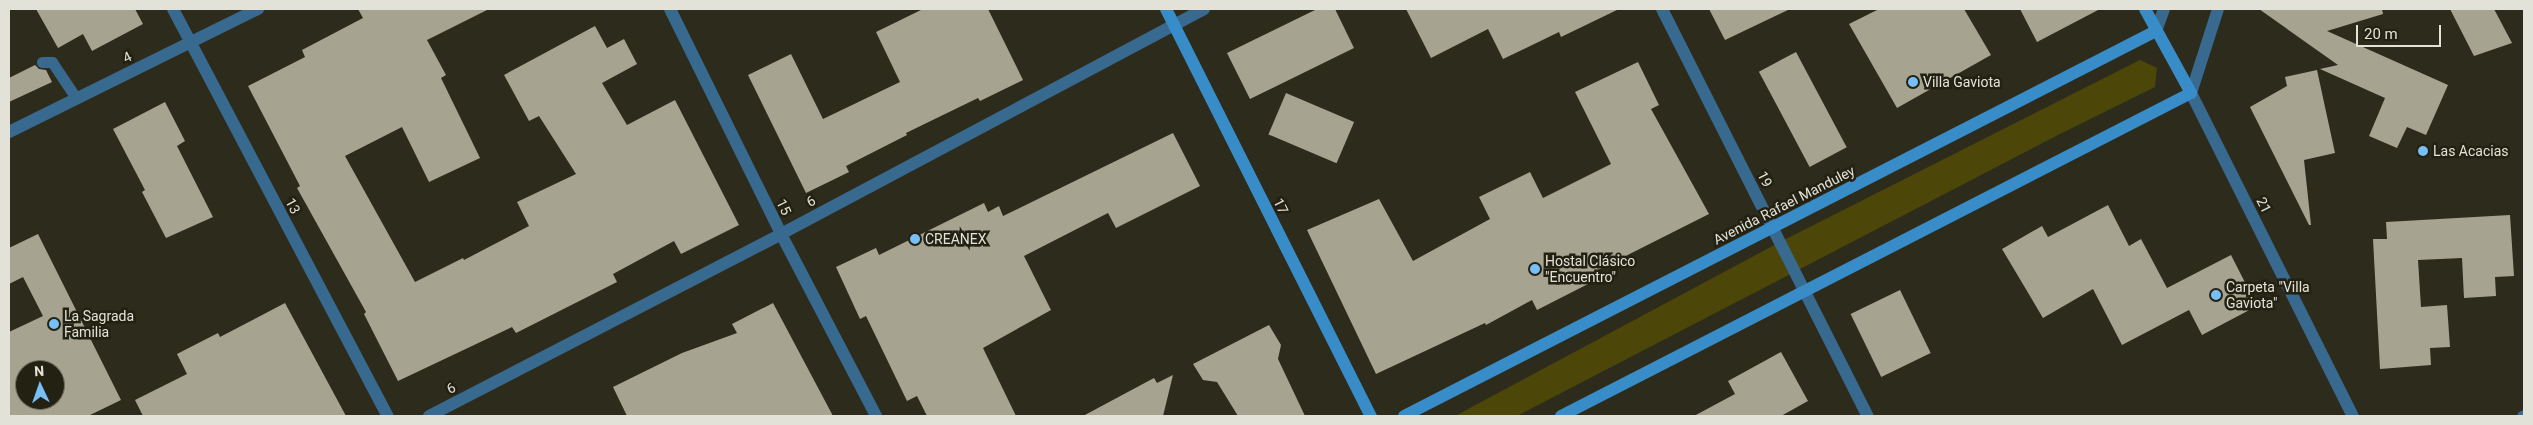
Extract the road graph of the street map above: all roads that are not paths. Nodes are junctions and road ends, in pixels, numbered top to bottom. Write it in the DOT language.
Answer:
graph roads {
  1 [pos="174,9"];
  2 [pos="258,9"];
  3 [pos="670,9"];
  4 [pos="1166,9"];
  5 [pos="1204,9"];
  6 [pos="1662,9"];
  7 [pos="2145,9"];
  8 [pos="2164,9"];
  9 [pos="2218,9"];
  10 [pos="1174,24"];
  11 [pos="2156,31"];
  12 [pos="191,43"];
  13 [pos="42,62"];
  14 [pos="2190,93"];
  15 [pos="76,98"];
  16 [pos="9,132"];
  17 [pos="1773,228"];
  18 [pos="781,234"];
  19 [pos="1805,291"];
  20 [pos="388,416"];
  21 [pos="429,416"];
  22 [pos="876,416"];
  23 [pos="1370,416"];
  24 [pos="1404,416"];
  25 [pos="1561,416"];
  26 [pos="1868,416"];
  27 [pos="2352,416"];
  1 -- 12 [label="street, 13"];
  2 -- 12 [label="street, 4"];
  3 -- 18 [label="street, 15"];
  4 -- 10 [label="main road, 17"];
  5 -- 10 [label="street, 6"];
  6 -- 17 [label="street, 19"];
  7 -- 11 [label="main road, 21"];
  8 -- 11 [label="street"];
  9 -- 14 [label="street"];
  10 -- 18 [label="street, 6"];
  10 -- 23 [label="main road, 17"];
  11 -- 14 [label="main road, 21"];
  11 -- 17 [label="main road, Avenida Rafael Manduley"];
  12 -- 15 [label="street, 4"];
  12 -- 20 [label="street, 13"];
  13 -- 15 [label="lane"];
  14 -- 19 [label="main road"];
  14 -- 27 [label="street, 21"];
  15 -- 16 [label="street, 4"];
  17 -- 19 [label="street, 19"];
  17 -- 24 [label="main road, Avenida Rafael Manduley"];
  18 -- 21 [label="street, 6"];
  18 -- 22 [label="street, 15"];
  19 -- 25 [label="main road"];
  19 -- 26 [label="street, 19"];
}
